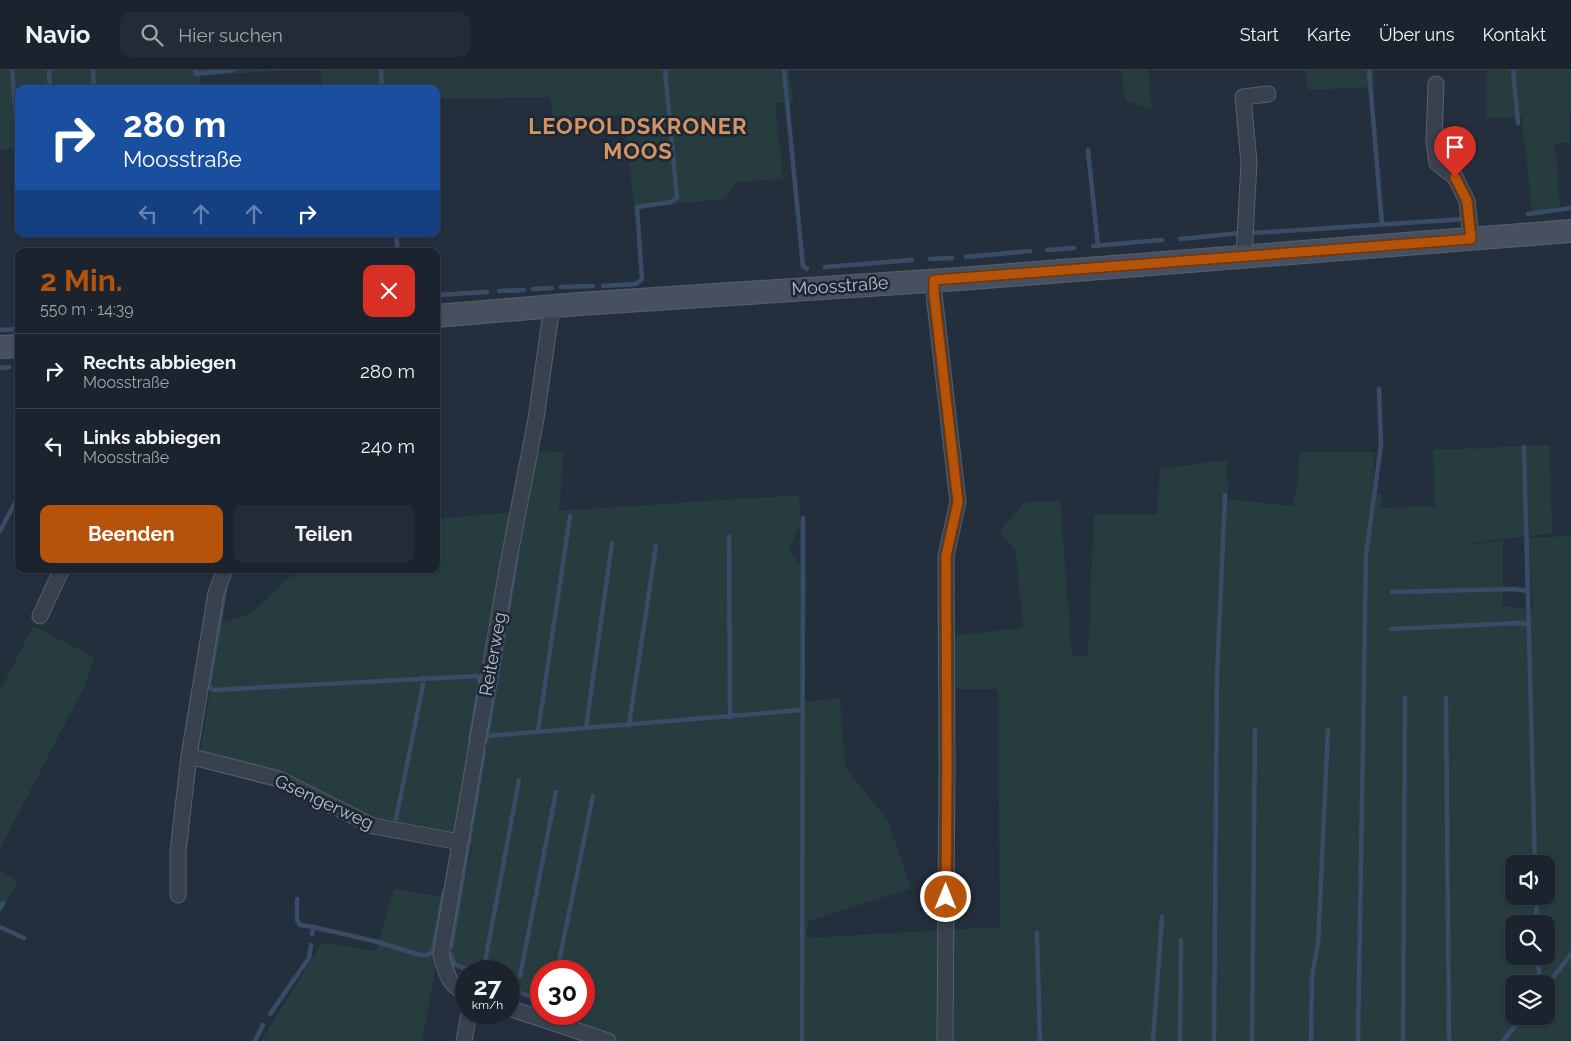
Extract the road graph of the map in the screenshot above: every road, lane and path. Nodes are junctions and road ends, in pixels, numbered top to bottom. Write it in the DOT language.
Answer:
graph roads {
  1 [pos="1436,84"];
  2 [pos="1268,94"];
  3 [pos="1571,231"];
  4 [pos="1471,239"];
  5 [pos="1244,256"];
  6 [pos="934,280"];
  7 [pos="552,306"];
  8 [pos="440,316"];
  9 [pos="15,346"];
  10 [pos="0,348"];
  11 [pos="60,573"];
  12 [pos="224,573"];
  13 [pos="40,616"];
  14 [pos="189,756"];
  15 [pos="460,842"];
  16 [pos="178,895"];
  17 [pos="455,986"];
  18 [pos="520,1012"];
  19 [pos="467,1025"];
  20 [pos="464,1041"];
  21 [pos="608,1041"];
  22 [pos="945,1041"];
  1 -- 4 [label="street"];
  2 -- 5 [label="street"];
  3 -- 4 [label="street, Moosstraße"];
  4 -- 5 [label="street, Moosstraße"];
  5 -- 6 [label="street, Moosstraße"];
  6 -- 7 [label="street, Moosstraße"];
  6 -- 22 [label="street"];
  7 -- 8 [label="street, Moosstraße"];
  7 -- 15 [label="street, Reiterweg"];
  9 -- 10 [label="street"];
  11 -- 13 [label="street"];
  12 -- 14 [label="street"];
  14 -- 15 [label="street, Gsengerweg"];
  14 -- 16 [label="street"];
  15 -- 17 [label="street, Reiterweg"];
  18 -- 21 [label="street"];
  19 -- 20 [label="street"];
}
